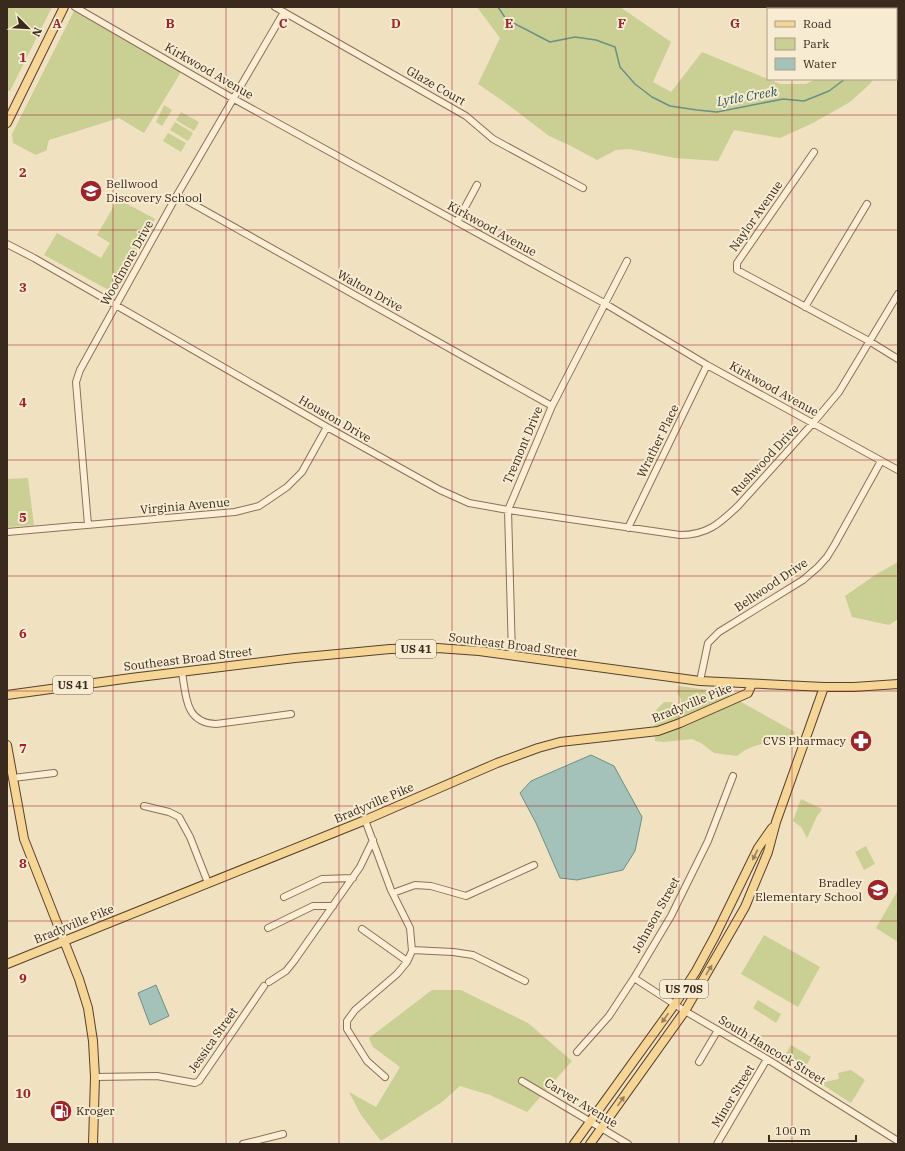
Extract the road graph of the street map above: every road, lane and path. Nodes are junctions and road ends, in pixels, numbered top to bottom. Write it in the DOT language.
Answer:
graph roads {
  1 [pos="64,7"];
  2 [pos="75,7"];
  3 [pos="275,7"];
  4 [pos="284,12"];
  5 [pos="234,99"];
  6 [pos="7,123"];
  7 [pos="814,152"];
  8 [pos="477,185"];
  9 [pos="583,188"];
  10 [pos="178,195"];
  11 [pos="866,204"];
  12 [pos="457,222"];
  13 [pos="7,244"];
  14 [pos="626,260"];
  15 [pos="898,294"];
  16 [pos="604,303"];
  17 [pos="116,306"];
  18 [pos="805,307"];
  19 [pos="869,341"];
  20 [pos="898,358"];
  21 [pos="708,365"];
  22 [pos="552,406"];
  23 [pos="814,423"];
  24 [pos="327,427"];
  25 [pos="881,461"];
  26 [pos="898,470"];
  27 [pos="508,510"];
  28 [pos="88,525"];
  29 [pos="628,528"];
  30 [pos="7,532"];
  31 [pos="680,535"];
  32 [pos="512,655"];
  33 [pos="182,672"];
  34 [pos="700,681"];
  35 [pos="752,684"];
  36 [pos="898,684"];
  37 [pos="824,687"];
  38 [pos="7,695"];
  39 [pos="290,714"];
  40 [pos="7,745"];
  41 [pos="54,773"];
  42 [pos="733,776"];
  43 [pos="13,778"];
  44 [pos="144,806"];
  45 [pos="365,820"];
  46 [pos="776,822"];
  47 [pos="372,840"];
  48 [pos="534,864"];
  49 [pos="352,878"];
  50 [pos="208,883"];
  51 [pos="393,893"];
  52 [pos="284,897"];
  53 [pos="333,906"];
  54 [pos="268,928"];
  55 [pos="362,929"];
  56 [pos="64,941"];
  57 [pos="412,950"];
  58 [pos="407,961"];
  59 [pos="7,964"];
  60 [pos="634,978"];
  61 [pos="525,981"];
  62 [pos="675,1004"];
  63 [pos="685,1011"];
  64 [pos="718,1030"];
  65 [pos="577,1052"];
  66 [pos="767,1059"];
  67 [pos="698,1062"];
  68 [pos="95,1077"];
  69 [pos="385,1078"];
  70 [pos="522,1081"];
  71 [pos="591,1121"];
  72 [pos="602,1128"];
  73 [pos="282,1134"];
  74 [pos="719,1143"];
  75 [pos="898,1143"];
  76 [pos="93,1144"];
  77 [pos="243,1144"];
  78 [pos="574,1144"];
  79 [pos="590,1144"];
  80 [pos="628,1144"];
  1 -- 6 [label="main road"];
  2 -- 5 [label="street, Kirkwood Avenue"];
  3 -- 4 [label="street, Glaze Court"];
  4 -- 5 [label="street, Woodmore Drive"];
  4 -- 9 [label="street, Glaze Court"];
  5 -- 10 [label="street, Woodmore Drive"];
  5 -- 12 [label="street, Kirkwood Avenue"];
  7 -- 18 [label="street, Naylor Avenue"];
  8 -- 12 [label="street"];
  10 -- 17 [label="street, Woodmore Drive"];
  10 -- 22 [label="street, Walton Drive"];
  11 -- 18 [label="street"];
  12 -- 16 [label="street, Kirkwood Avenue"];
  13 -- 17 [label="street, Houston Drive"];
  14 -- 16 [label="street, Tremont Drive"];
  15 -- 19 [label="street, Rushwood Drive"];
  16 -- 21 [label="street, Kirkwood Avenue"];
  16 -- 22 [label="street, Tremont Drive"];
  17 -- 24 [label="street, Houston Drive"];
  17 -- 28 [label="street, Woodmore Drive"];
  18 -- 19 [label="street, Naylor Avenue"];
  19 -- 20 [label="street, Naylor Avenue"];
  19 -- 23 [label="street, Rushwood Drive"];
  21 -- 23 [label="street, Kirkwood Avenue"];
  21 -- 29 [label="street, Wrather Place"];
  22 -- 27 [label="street, Tremont Drive"];
  23 -- 25 [label="street, Kirkwood Avenue"];
  23 -- 31 [label="street, Rushwood Drive"];
  24 -- 27 [label="street, Houston Drive"];
  24 -- 28 [label="street, Virginia Avenue"];
  25 -- 26 [label="street, Kirkwood Avenue"];
  25 -- 34 [label="street, Bellwood Drive"];
  27 -- 29 [label="street, Houston Drive"];
  27 -- 32 [label="street, Tremont Drive"];
  28 -- 30 [label="street, Virginia Avenue"];
  29 -- 31 [label="street, Houston Drive"];
  32 -- 33 [label="main road, Southeast Broad Street / US 41"];
  32 -- 34 [label="main road, Southeast Broad Street / US 41"];
  33 -- 38 [label="main road, Southeast Broad Street / US 41"];
  33 -- 39 [label="street"];
  34 -- 35 [label="main road, Southeast Broad Street / US 41"];
  35 -- 37 [label="main road, Southeast Broad Street / US 41"];
  35 -- 45 [label="main road, Bradyville Pike"];
  36 -- 37 [label="main road, Southeast Broad Street / US 41"];
  37 -- 46 [label="main road, US 70S"];
  40 -- 43 [label="main road"];
  41 -- 43 [label="street"];
  42 -- 60 [label="street, Johnson Street"];
  43 -- 56 [label="main road"];
  44 -- 50 [label="street"];
  45 -- 47 [label="street"];
  45 -- 50 [label="main road, Bradyville Pike"];
  46 -- 62 [label="main road, US 70S, one-way"];
  63 -- 46 [label="main road, US 70S, one-way"];
  47 -- 49 [label="street, Jessica Street"];
  47 -- 51 [label="street"];
  48 -- 51 [label="street"];
  49 -- 52 [label="street"];
  49 -- 53 [label="street, Jessica Street"];
  50 -- 56 [label="main road, Bradyville Pike"];
  51 -- 57 [label="street"];
  53 -- 54 [label="street"];
  53 -- 68 [label="street, Jessica Street"];
  55 -- 58 [label="street"];
  56 -- 59 [label="main road, Bradyville Pike"];
  56 -- 68 [label="main road"];
  57 -- 58 [label="street"];
  57 -- 61 [label="street"];
  58 -- 69 [label="street"];
  60 -- 62 [label="street, South Hancock Street"];
  60 -- 65 [label="street, Johnson Street"];
  62 -- 63 [label="street, South Hancock Street"];
  62 -- 71 [label="main road, US 70S, one-way"];
  63 -- 64 [label="street, South Hancock Street"];
  72 -- 63 [label="main road, US 70S, one-way"];
  64 -- 66 [label="street, South Hancock Street"];
  64 -- 67 [label="street"];
  66 -- 74 [label="street, Minor Street"];
  66 -- 75 [label="street, South Hancock Street"];
  68 -- 76 [label="main road"];
  70 -- 71 [label="street, Carver Avenue"];
  71 -- 72 [label="street, Carver Avenue"];
  71 -- 78 [label="main road, US 70S"];
  72 -- 79 [label="main road, US 70S"];
  72 -- 80 [label="street, Carver Avenue"];
  73 -- 77 [label="street"];
}
